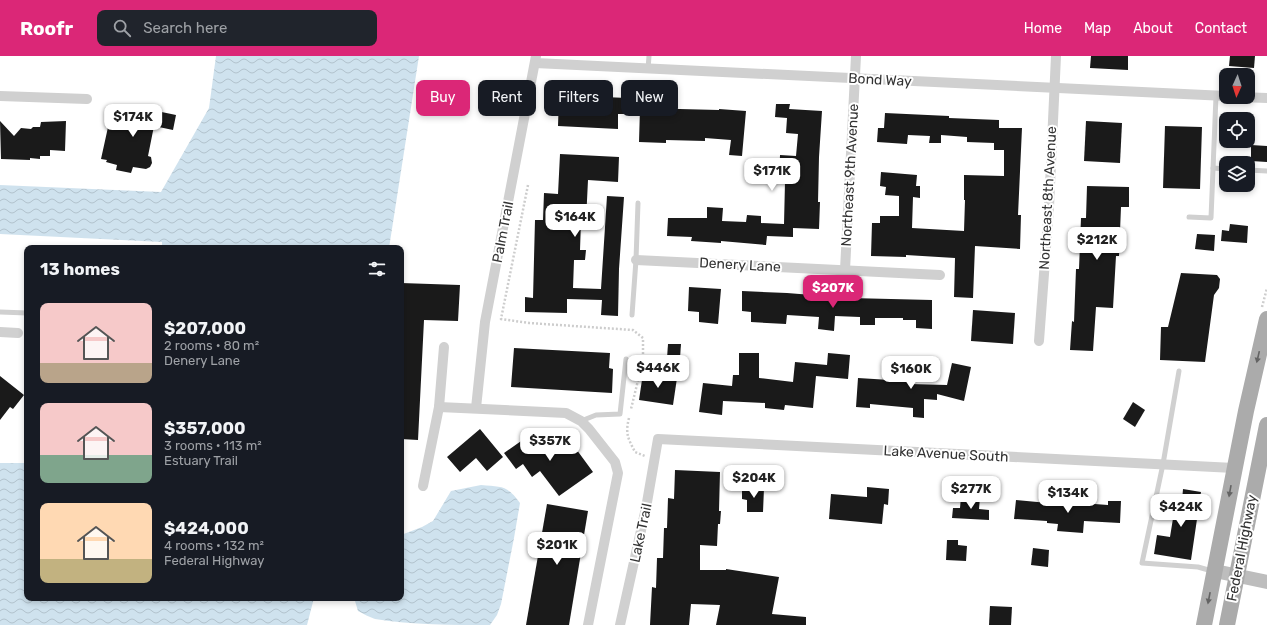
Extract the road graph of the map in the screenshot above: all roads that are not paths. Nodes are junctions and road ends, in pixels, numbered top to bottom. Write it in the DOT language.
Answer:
graph roads {
  1 [pos="648,56"];
  2 [pos="856,56"];
  3 [pos="1056,56"];
  4 [pos="536,60"];
  5 [pos="648,69"];
  6 [pos="855,79"];
  7 [pos="1054,88"];
  8 [pos="0,96"];
  9 [pos="1219,96"];
  10 [pos="1255,98"];
  11 [pos="1267,98"];
  12 [pos="87,99"];
  13 [pos="1220,104"];
  14 [pos="1213,168"];
  15 [pos="1219,168"];
  16 [pos="1255,170"];
  17 [pos="1267,171"];
  18 [pos="638,203"];
  19 [pos="1189,217"];
  20 [pos="636,260"];
  21 [pos="846,270"];
  22 [pos="940,275"];
  23 [pos="0,312"];
  24 [pos="24,313"];
  25 [pos="632,315"];
  26 [pos="1267,319"];
  27 [pos="0,332"];
  28 [pos="18,333"];
  29 [pos="1039,341"];
  30 [pos="444,347"];
  31 [pos="626,359"];
  32 [pos="1179,370"];
  33 [pos="440,407"];
  34 [pos="476,408"];
  35 [pos="581,421"];
  36 [pos="1267,425"];
  37 [pos="658,439"];
  38 [pos="1163,464"];
  39 [pos="1234,468"];
  40 [pos="423,486"];
  41 [pos="1215,571"];
  42 [pos="1237,576"];
  43 [pos="1267,582"];
  44 [pos="588,625"];
  45 [pos="620,625"];
  46 [pos="1204,625"];
  47 [pos="1227,625"];
  1 -- 5 [label="lane"];
  2 -- 6 [label="street, Northeast 9th Avenue"];
  3 -- 7 [label="street, Northeast 8th Avenue"];
  4 -- 5 [label="street, Bond Way"];
  4 -- 34 [label="street, Palm Trail"];
  5 -- 6 [label="street, Bond Way"];
  6 -- 7 [label="street, Bond Way"];
  6 -- 21 [label="street, Northeast 9th Avenue"];
  7 -- 9 [label="street, Bond Way"];
  7 -- 29 [label="street, Northeast 8th Avenue"];
  8 -- 12 [label="street"];
  10 -- 11 [label="street"];
  13 -- 14 [label="lane"];
  14 -- 15 [label="lane"];
  14 -- 19 [label="lane"];
  16 -- 17 [label="lane"];
  18 -- 20 [label="lane"];
  20 -- 21 [label="street, Denery Lane"];
  20 -- 25 [label="lane"];
  21 -- 22 [label="street, Denery Lane"];
  23 -- 24 [label="lane"];
  26 -- 39 [label="main road, Federal Highway, one-way"];
  27 -- 28 [label="street"];
  30 -- 33 [label="street"];
  31 -- 35 [label="lane"];
  32 -- 38 [label="lane"];
  33 -- 34 [label="street"];
  33 -- 40 [label="street"];
  34 -- 35 [label="street"];
  35 -- 44 [label="street"];
  36 -- 42 [label="main road, Federal Highway"];
  37 -- 38 [label="street, Lake Avenue South"];
  37 -- 45 [label="street, Lake Trail"];
  38 -- 39 [label="street, Lake Avenue South"];
  38 -- 41 [label="lane"];
  39 -- 41 [label="main road, Federal Highway, one-way"];
  41 -- 42 [label="street"];
  41 -- 46 [label="main road, Federal Highway, one-way"];
  42 -- 43 [label="street"];
  42 -- 47 [label="main road, Federal Highway"];
}
